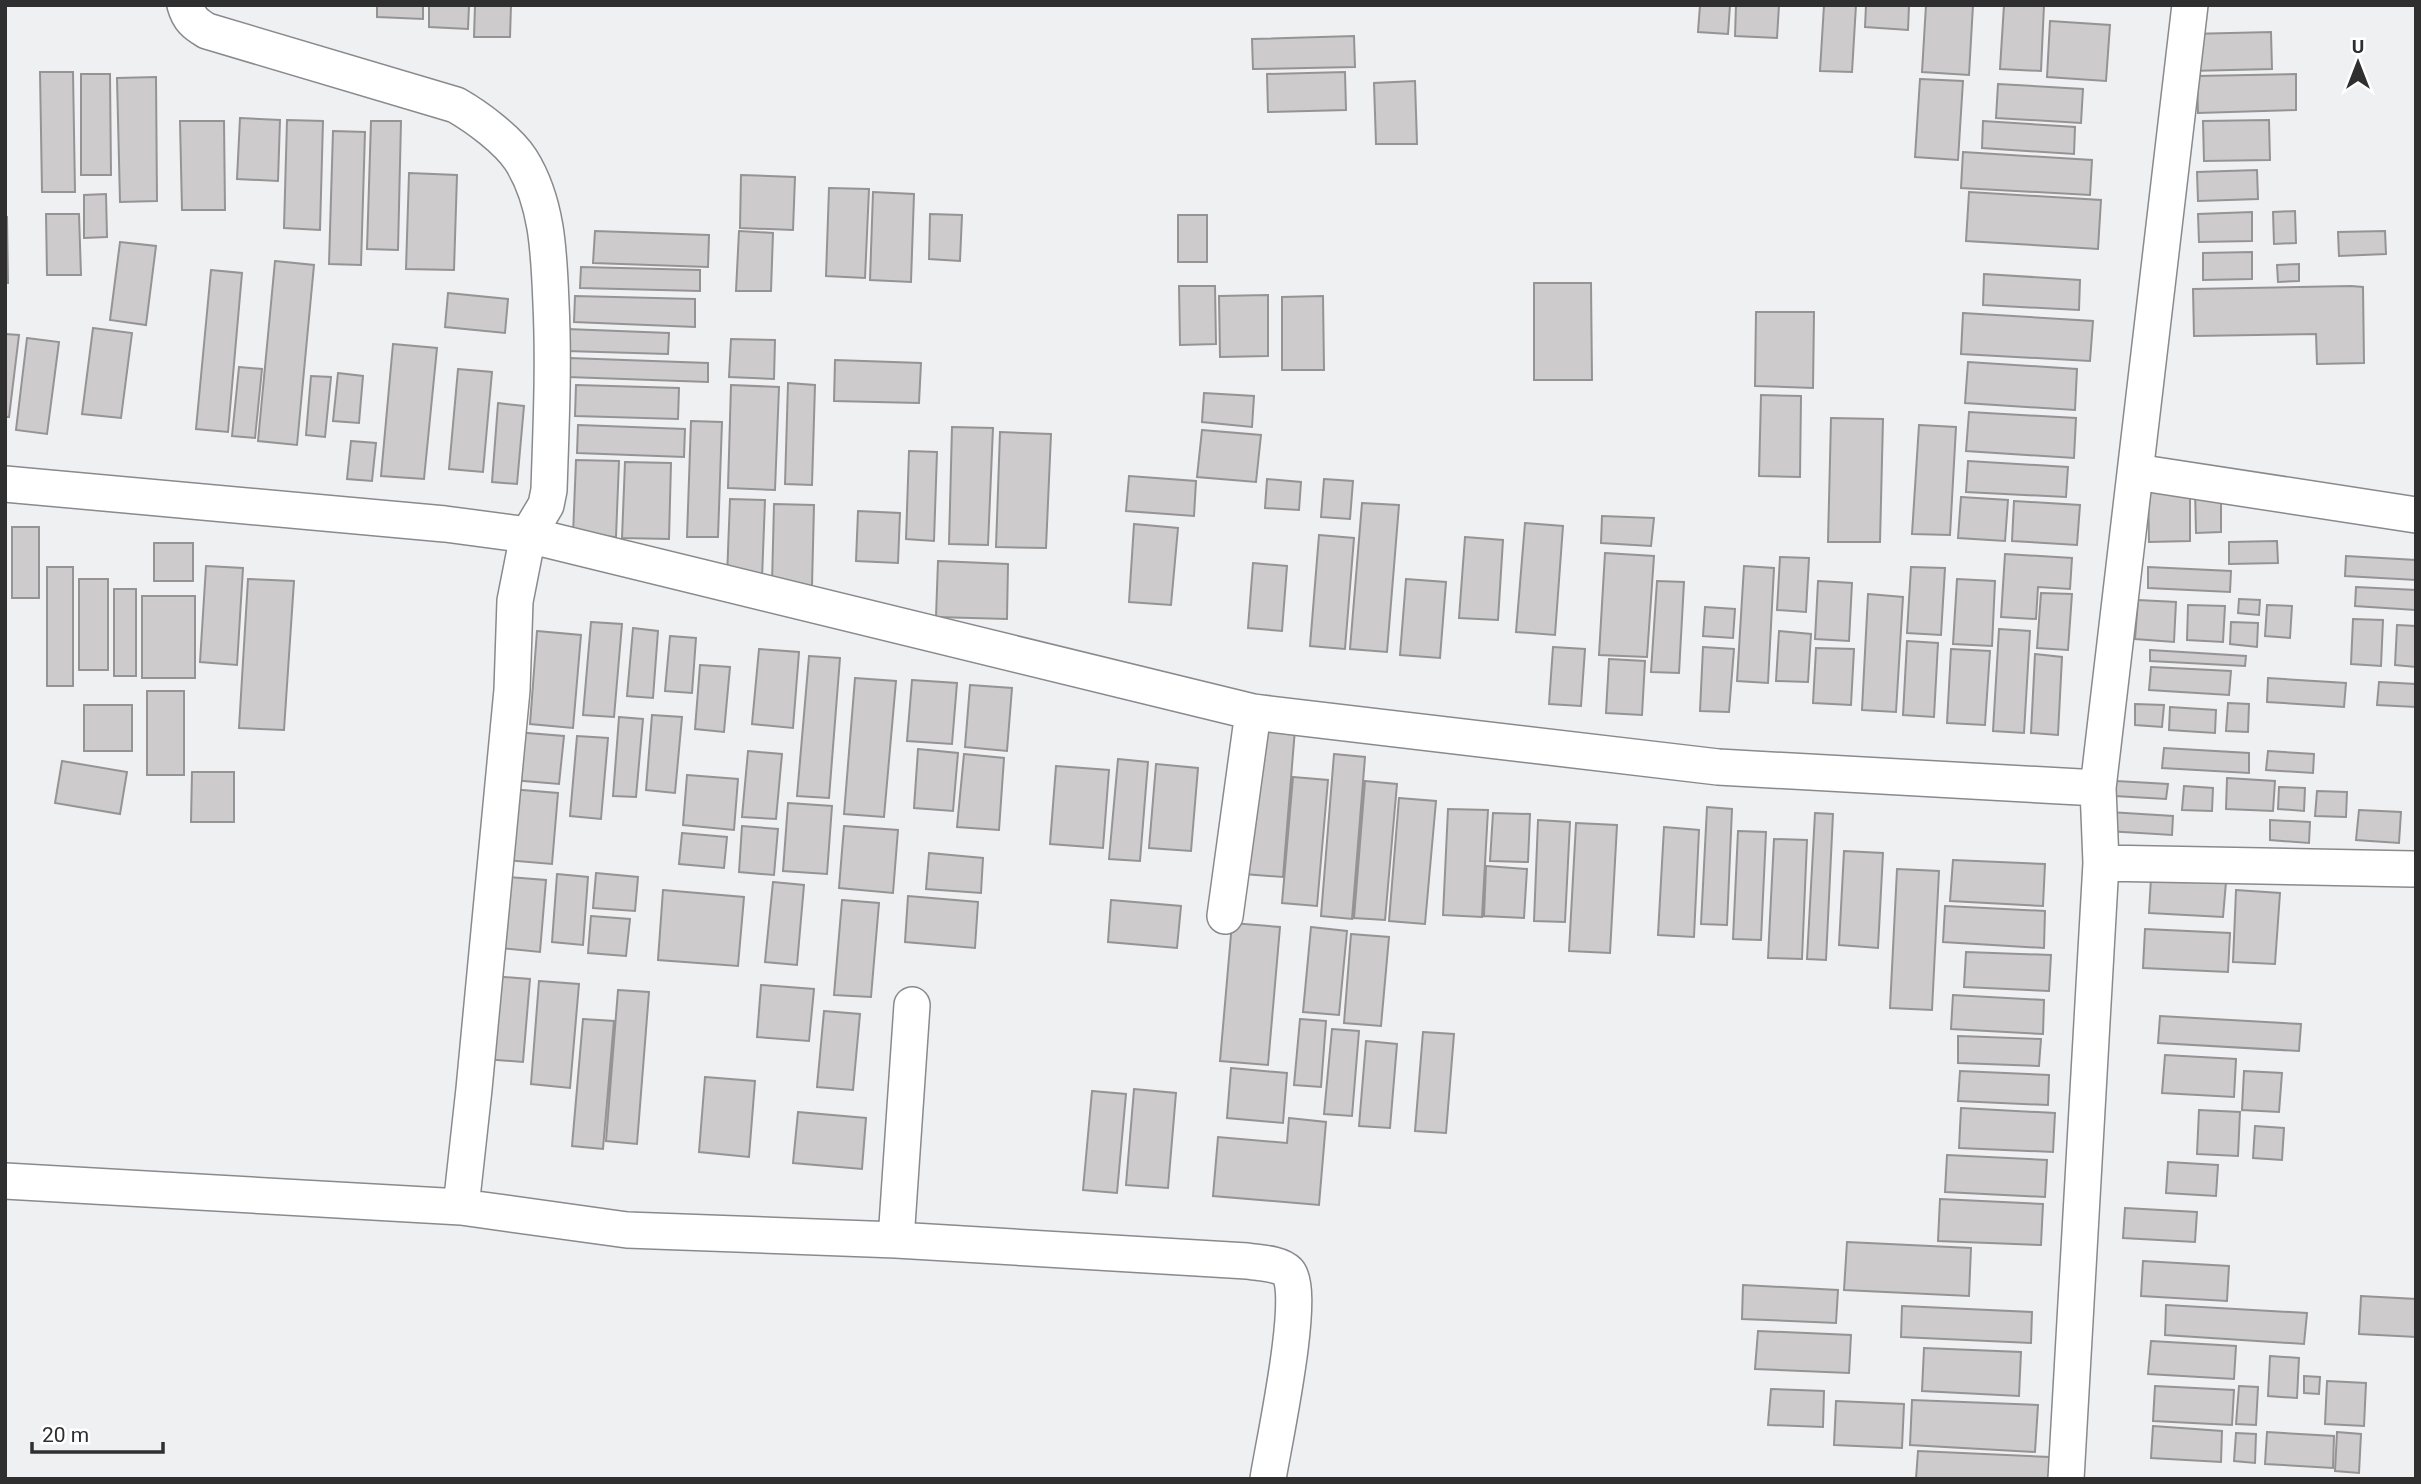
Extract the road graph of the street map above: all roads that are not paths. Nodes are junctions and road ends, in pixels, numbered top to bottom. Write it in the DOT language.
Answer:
graph roads {
  1 [pos="185,5"];
  2 [pos="2190,5"];
  3 [pos="2136,472"];
  4 [pos="5,484"];
  5 [pos="2416,515"];
  6 [pos="528,535"];
  7 [pos="1253,712"];
  8 [pos="2098,788"];
  9 [pos="2101,863"];
  10 [pos="2413,869"];
  11 [pos="1225,916"];
  12 [pos="912,1005"];
  13 [pos="5,1181"];
  14 [pos="461,1207"];
  15 [pos="896,1240"];
  16 [pos="1268,1479"];
  17 [pos="2066,1479"];
  1 -- 6 [label="street"];
  2 -- 3 [label="street"];
  3 -- 5 [label="street"];
  3 -- 8 [label="street"];
  4 -- 6 [label="street"];
  6 -- 7 [label="street"];
  6 -- 14 [label="street"];
  7 -- 8 [label="street"];
  7 -- 11 [label="street"];
  8 -- 9 [label="street"];
  9 -- 10 [label="street"];
  9 -- 17 [label="street"];
  12 -- 15 [label="street"];
  13 -- 14 [label="street"];
  14 -- 15 [label="street"];
  15 -- 16 [label="street"];
}
